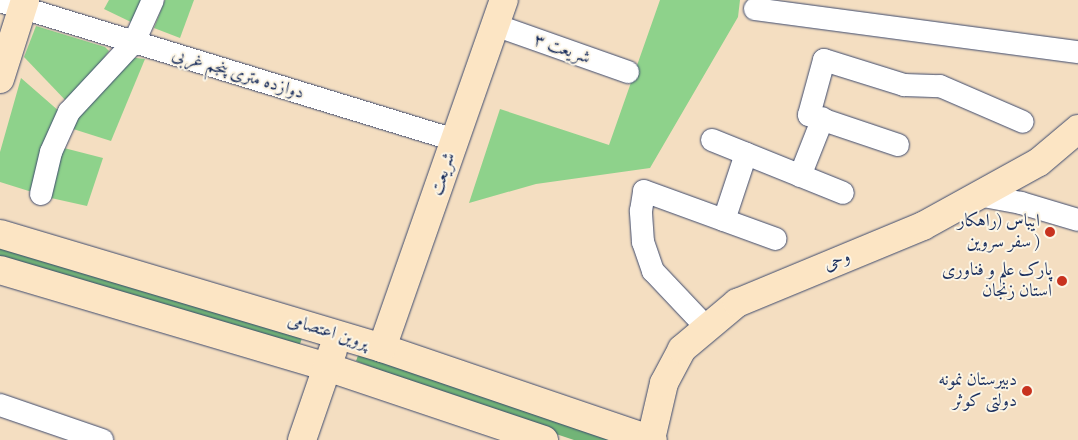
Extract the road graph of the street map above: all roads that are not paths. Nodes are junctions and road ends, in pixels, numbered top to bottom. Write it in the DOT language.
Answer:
graph roads {
  1 [pos="153,0"];
  2 [pos="16,3"];
  3 [pos="755,9"];
  4 [pos="499,12"];
  5 [pos="134,42"];
  6 [pos="1078,52"];
  7 [pos="628,72"];
  8 [pos="0,79"];
  9 [pos="824,118"];
  10 [pos="1023,122"];
  11 [pos="1078,128"];
  12 [pos="455,140"];
  13 [pos="712,140"];
  14 [pos="898,145"];
  15 [pos="746,154"];
  16 [pos="800,176"];
  17 [pos="843,193"];
  18 [pos="41,194"];
  19 [pos="978,195"];
  20 [pos="724,220"];
  21 [pos="1078,220"];
  22 [pos="0,234"];
  23 [pos="776,239"];
  24 [pos="0,270"];
  25 [pos="706,327"];
  26 [pos="338,334"];
  27 [pos="382,348"];
  28 [pos="327,367"];
  29 [pos="0,405"];
  30 [pos="102,440"];
  31 [pos="302,440"];
  32 [pos="544,440"];
  33 [pos="652,440"];
  1 -- 5 [label="street"];
  2 -- 5 [label="street, دوازده متری پنجم غربی"];
  2 -- 8 [label="main road"];
  3 -- 6 [label="street"];
  4 -- 7 [label="street, شریعت ۳"];
  4 -- 12 [label="main road, شریعت"];
  5 -- 12 [label="street, دوازده متری پنجم غربی"];
  5 -- 18 [label="street"];
  9 -- 10 [label="street"];
  9 -- 14 [label="street"];
  9 -- 16 [label="street"];
  11 -- 19 [label="main road, وحی"];
  12 -- 27 [label="main road, شریعت"];
  13 -- 15 [label="street"];
  15 -- 16 [label="street"];
  15 -- 20 [label="street"];
  16 -- 17 [label="street"];
  19 -- 21 [label="street"];
  19 -- 25 [label="main road, وحی"];
  20 -- 23 [label="street"];
  20 -- 25 [label="street"];
  22 -- 26 [label="main road, پروین اعتصامی"];
  24 -- 28 [label="main road, پروین اعتصامی"];
  25 -- 33 [label="main road, وحی"];
  26 -- 27 [label="main road, پروین اعتصامی"];
  26 -- 28 [label="main road"];
  27 -- 33 [label="main road, پروین اعتصامی"];
  28 -- 31 [label="main road"];
  28 -- 32 [label="main road, پروین اعتصامی"];
  29 -- 30 [label="street"];
}
